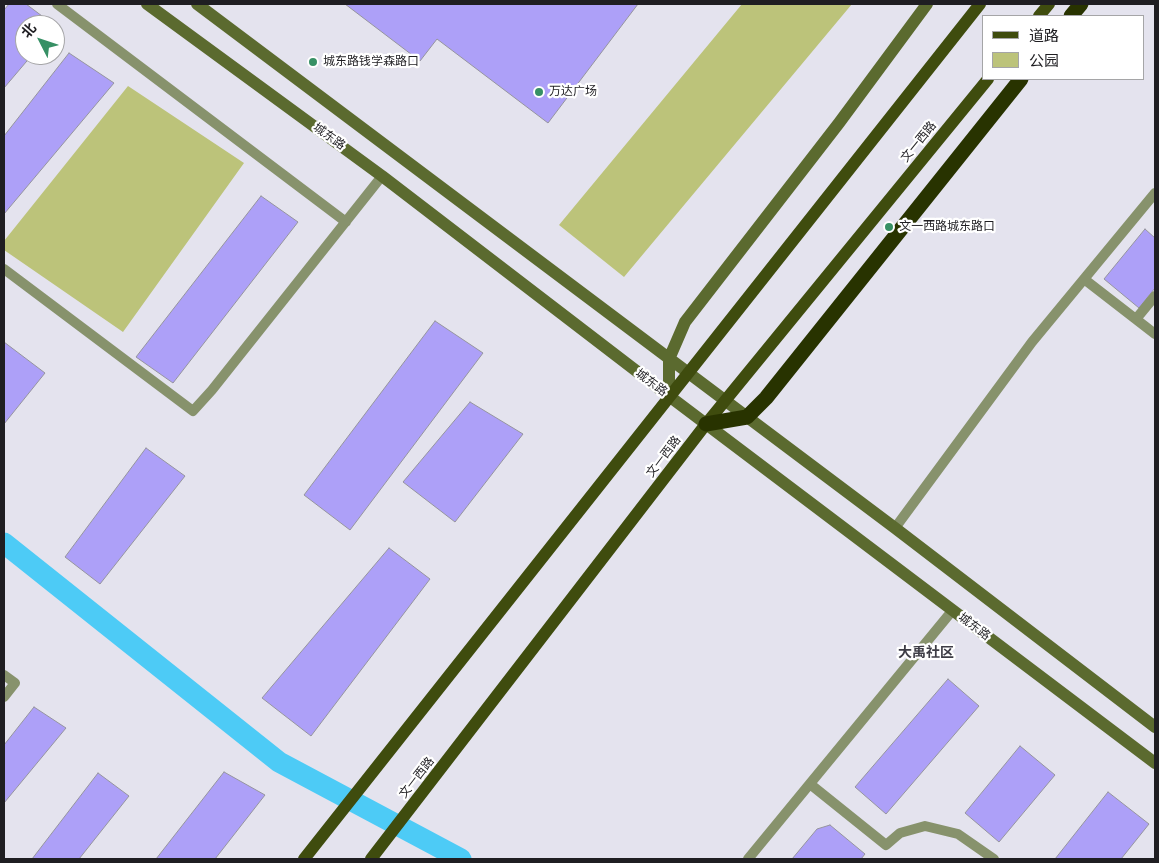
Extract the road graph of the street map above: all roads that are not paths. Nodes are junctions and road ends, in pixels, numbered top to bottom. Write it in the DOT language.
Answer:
graph roads {
  1 [pos="57,4"];
  2 [pos="147,4"];
  3 [pos="197,4"];
  4 [pos="927,4"];
  5 [pos="980,4"];
  6 [pos="1050,4"];
  7 [pos="1082,4"];
  8 [pos="1040,15"];
  9 [pos="1072,15"];
  10 [pos="987,80"];
  11 [pos="1020,80"];
  12 [pos="382,176"];
  13 [pos="1155,192"];
  14 [pos="346,222"];
  15 [pos="4,268"];
  16 [pos="1084,279"];
  17 [pos="1155,296"];
  18 [pos="1136,320"];
  19 [pos="1155,334"];
  20 [pos="669,359"];
  21 [pos="688,373"];
  22 [pos="669,396"];
  23 [pos="725,401"];
  24 [pos="747,417"];
  25 [pos="706,424"];
  26 [pos="895,528"];
  27 [pos="952,611"];
  28 [pos="4,675"];
  29 [pos="4,697"];
  30 [pos="1155,727"];
  31 [pos="1155,762"];
  32 [pos="810,784"];
  33 [pos="304,859"];
  34 [pos="371,859"];
  35 [pos="748,859"];
  36 [pos="994,859"];
  1 -- 14 [label="lane"];
  2 -- 12 [label="street, 城东路"];
  3 -- 20 [label="street"];
  4 -- 20 [label="street"];
  5 -- 21 [label="main road"];
  6 -- 8 [label="main road"];
  7 -- 9 [label="highway"];
  10 -- 23 [label="main road, 文一西路"];
  11 -- 24 [label="highway"];
  12 -- 14 [label="lane"];
  12 -- 22 [label="street, 城东路"];
  13 -- 16 [label="lane"];
  14 -- 15 [label="lane"];
  16 -- 18 [label="lane"];
  16 -- 26 [label="lane"];
  17 -- 18 [label="lane"];
  18 -- 19 [label="lane"];
  20 -- 21 [label="street"];
  20 -- 22 [label="street"];
  21 -- 22 [label="main road"];
  21 -- 23 [label="street"];
  22 -- 25 [label="street, 城东路"];
  22 -- 33 [label="main road"];
  23 -- 24 [label="street"];
  23 -- 25 [label="main road, 文一西路"];
  24 -- 25 [label="highway"];
  24 -- 26 [label="street"];
  25 -- 27 [label="street, 城东路"];
  25 -- 34 [label="main road, 文一西路"];
  26 -- 30 [label="street"];
  27 -- 31 [label="street, 城东路"];
  27 -- 32 [label="lane"];
  28 -- 29 [label="lane"];
  32 -- 35 [label="lane"];
  32 -- 36 [label="lane"];
}
